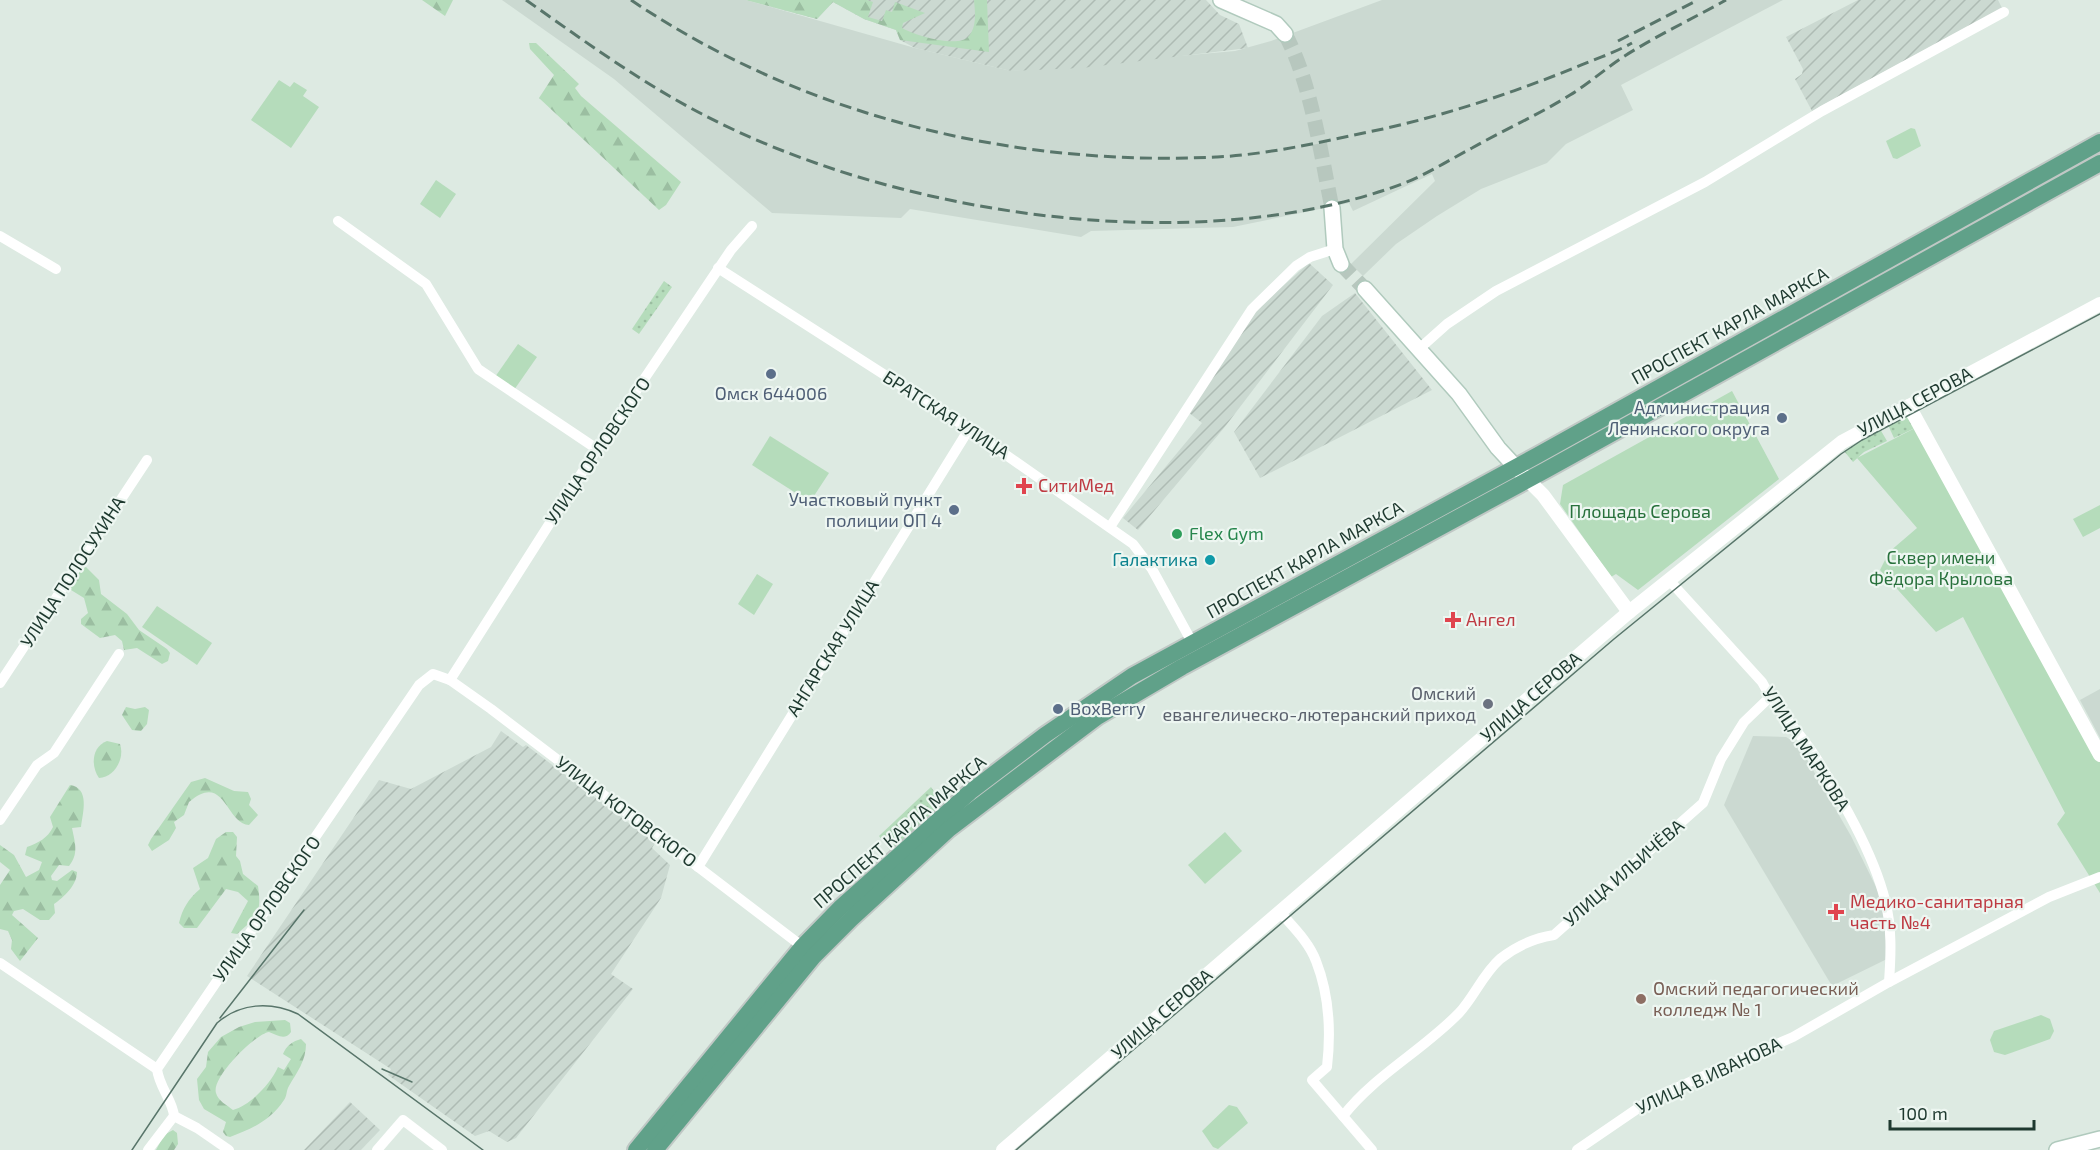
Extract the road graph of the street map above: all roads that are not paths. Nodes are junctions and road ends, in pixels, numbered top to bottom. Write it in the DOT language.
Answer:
graph roads {
  1 [pos="1221,0"];
  2 [pos="2004,12"];
  3 [pos="1285,34"];
  4 [pos="2100,142"];
  5 [pos="2100,163"];
  6 [pos="1332,208"];
  7 [pos="338,221"];
  8 [pos="752,226"];
  9 [pos="0,236"];
  10 [pos="1335,249"];
  11 [pos="1341,264"];
  12 [pos="718,268"];
  13 [pos="56,269"];
  14 [pos="1365,289"];
  15 [pos="2100,304"];
  16 [pos="1789,325"];
  17 [pos="1419,349"];
  18 [pos="1909,406"];
  19 [pos="969,429"];
  20 [pos="597,449"];
  21 [pos="147,460"];
  22 [pos="1516,467"];
  23 [pos="1528,480"];
  24 [pos="1110,527"];
  25 [pos="1669,580"];
  26 [pos="1629,612"];
  27 [pos="1193,644"];
  28 [pos="119,654"];
  29 [pos="433,674"];
  30 [pos="450,680"];
  31 [pos="0,683"];
  32 [pos="1770,697"];
  33 [pos="2100,755"];
  34 [pos="0,820"];
  35 [pos="698,867"];
  36 [pos="2100,877"];
  37 [pos="1280,912"];
  38 [pos="808,951"];
  39 [pos="0,963"];
  40 [pos="1889,982"];
  41 [pos="157,1070"];
  42 [pos="174,1116"];
  43 [pos="1343,1116"];
  44 [pos="2100,1139"];
  45 [pos="147,1150"];
  46 [pos="229,1150"];
  47 [pos="377,1150"];
  48 [pos="442,1150"];
  49 [pos="636,1150"];
  50 [pos="656,1150"];
  51 [pos="1003,1150"];
  52 [pos="1372,1150"];
  53 [pos="1577,1150"];
  54 [pos="2057,1150"];
  1 -- 3 [label="main road"];
  2 -- 17 [label="street"];
  4 -- 16 [label="main road, ПРОСПЕКТ КАРЛА МАРКСА"];
  5 -- 16 [label="main road, ПРОСПЕКТ КАРЛА МАРКСА"];
  6 -- 10 [label="main road"];
  7 -- 20 [label="street"];
  8 -- 12 [label="street, УЛИЦА ОРЛОВСКОГО"];
  9 -- 13 [label="street"];
  10 -- 11 [label="main road"];
  10 -- 24 [label="street"];
  12 -- 19 [label="street, БРАТСКАЯ УЛИЦА"];
  12 -- 20 [label="street, УЛИЦА ОРЛОВСКОГО"];
  14 -- 17 [label="main road"];
  15 -- 18 [label="street, УЛИЦА СЕРОВА"];
  16 -- 22 [label="main road, ПРОСПЕКТ КАРЛА МАРКСА"];
  16 -- 23 [label="main road, ПРОСПЕКТ КАРЛА МАРКСА"];
  17 -- 22 [label="main road"];
  18 -- 25 [label="street, УЛИЦА СЕРОВА"];
  18 -- 33 [label="street"];
  19 -- 24 [label="street, БРАТСКАЯ УЛИЦА"];
  19 -- 35 [label="street, АНГАРСКАЯ УЛИЦА"];
  20 -- 30 [label="street, УЛИЦА ОРЛОВСКОГО"];
  21 -- 31 [label="street, УЛИЦА ПОЛОСУХИНА"];
  22 -- 23 [label="main road"];
  22 -- 27 [label="main road, ПРОСПЕКТ КАРЛА МАРКСА"];
  23 -- 26 [label="street"];
  23 -- 38 [label="main road, ПРОСПЕКТ КАРЛА МАРКСА"];
  24 -- 27 [label="street, БРАТСКАЯ УЛИЦА"];
  25 -- 26 [label="street, УЛИЦА СЕРОВА"];
  25 -- 32 [label="street, УЛИЦА МАРКОВА"];
  26 -- 37 [label="street, УЛИЦА СЕРОВА"];
  27 -- 38 [label="main road, ПРОСПЕКТ КАРЛА МАРКСА"];
  28 -- 34 [label="street"];
  29 -- 30 [label="street, УЛИЦА КОТОВСКОГО"];
  29 -- 41 [label="street, УЛИЦА ОРЛОВСКОГО"];
  30 -- 35 [label="street, УЛИЦА КОТОВСКОГО"];
  32 -- 40 [label="street, УЛИЦА МАРКОВА"];
  32 -- 43 [label="street, УЛИЦА ИЛЬИЧЁВА"];
  35 -- 38 [label="street, УЛИЦА КОТОВСКОГО"];
  36 -- 40 [label="street, УЛИЦА В.ИВАНОВА"];
  37 -- 43 [label="street"];
  37 -- 51 [label="street, УЛИЦА СЕРОВА"];
  38 -- 49 [label="main road, ПРОСПЕКТ КАРЛА МАРКСА"];
  38 -- 50 [label="main road, ПРОСПЕКТ КАРЛА МАРКСА"];
  39 -- 41 [label="street"];
  40 -- 53 [label="street, УЛИЦА В.ИВАНОВА"];
  41 -- 42 [label="street"];
  42 -- 45 [label="street"];
  42 -- 46 [label="street"];
  43 -- 52 [label="street"];
  44 -- 54 [label="main road"];
  47 -- 48 [label="street"];
}
